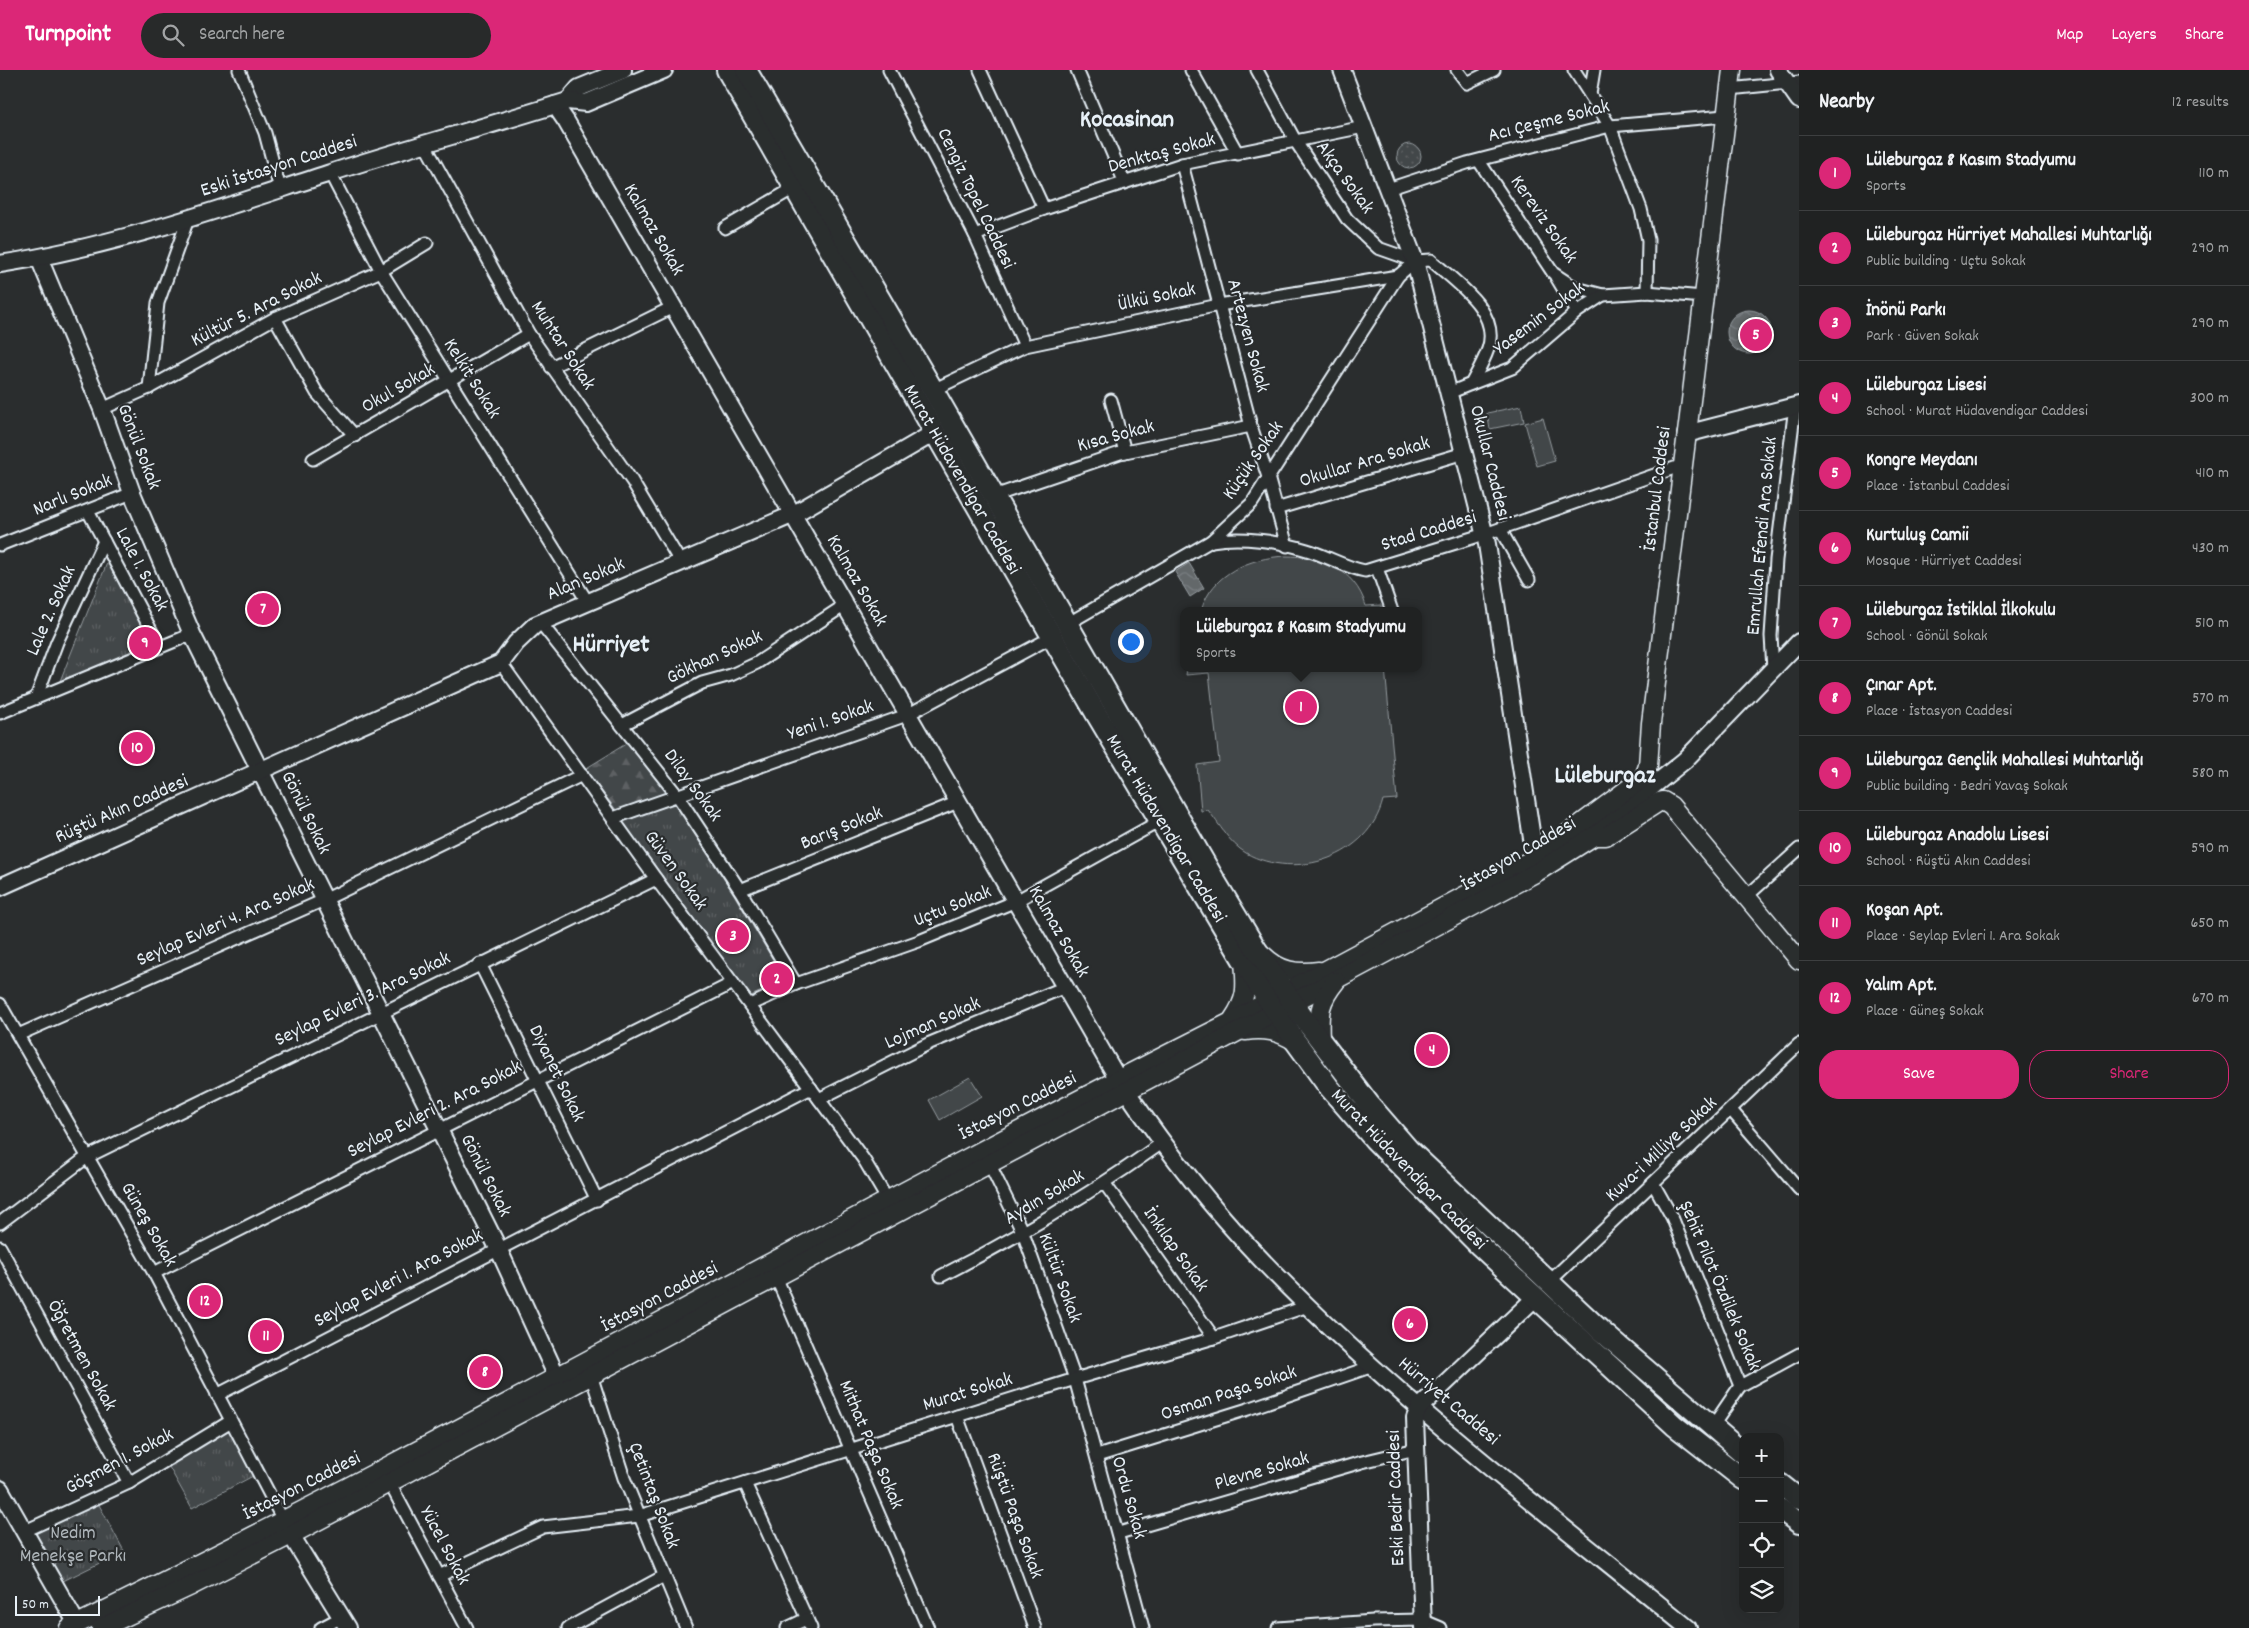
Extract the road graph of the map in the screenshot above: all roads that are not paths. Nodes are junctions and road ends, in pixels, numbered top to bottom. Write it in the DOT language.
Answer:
graph roads {
  1 [pos="239,70"];
  2 [pos="623,70"];
  3 [pos="664,70"];
  4 [pos="727,70"];
  5 [pos="746,70"];
  6 [pos="889,70"];
  7 [pos="980,70"];
  8 [pos="1077,70"];
  9 [pos="1191,70"];
  10 [pos="1257,70"];
  11 [pos="1342,70"];
  12 [pos="1457,70"];
  13 [pos="1494,70"];
  14 [pos="1574,70"];
  15 [pos="1594,70"];
  16 [pos="1732,70"];
  17 [pos="1778,70"];
  18 [pos="1794,82"];
  19 [pos="1729,89"];
  20 [pos="1590,94"];
  21 [pos="1799,100"];
  22 [pos="562,103"];
  23 [pos="1725,116"];
  24 [pos="1610,126"];
  25 [pos="1364,127"];
  26 [pos="1296,142"];
  27 [pos="424,144"];
  28 [pos="1238,154"];
  29 [pos="1479,161"];
  30 [pos="1182,164"];
  31 [pos="330,173"];
  32 [pos="1126,183"];
  33 [pos="794,188"];
  34 [pos="280,189"];
  35 [pos="1388,189"];
  36 [pos="1044,209"];
  37 [pos="188,219"];
  38 [pos="725,228"];
  39 [pos="975,235"];
  40 [pos="427,243"];
  41 [pos="39,258"];
  42 [pos="1415,261"];
  43 [pos="0,264"];
  44 [pos="381,271"];
  45 [pos="1553,274"];
  46 [pos="1398,276"];
  47 [pos="1646,292"];
  48 [pos="1603,295"];
  49 [pos="1703,297"];
  50 [pos="1219,304"];
  51 [pos="673,307"];
  52 [pos="1577,312"];
  53 [pos="275,318"];
  54 [pos="529,334"];
  55 [pos="1025,346"];
  56 [pos="551,367"];
  57 [pos="450,380"];
  58 [pos="1471,384"];
  59 [pos="149,388"];
  60 [pos="933,390"];
  61 [pos="1449,394"];
  62 [pos="1111,400"];
  63 [pos="1797,406"];
  64 [pos="102,410"];
  65 [pos="1251,426"];
  66 [pos="934,433"];
  67 [pos="1686,434"];
  68 [pos="354,436"];
  69 [pos="1125,452"];
  70 [pos="1464,454"];
  71 [pos="313,460"];
  72 [pos="1683,465"];
  73 [pos="1268,477"];
  74 [pos="132,493"];
  75 [pos="994,496"];
  76 [pos="1276,509"];
  77 [pos="88,511"];
  78 [pos="794,514"];
  79 [pos="1493,532"];
  80 [pos="104,541"];
  81 [pos="1211,541"];
  82 [pos="0,545"];
  83 [pos="1286,546"];
  84 [pos="680,563"];
  85 [pos="1376,568"];
  86 [pos="1529,580"];
  87 [pos="587,601"];
  88 [pos="845,605"];
  89 [pos="1391,607"];
  90 [pos="540,622"];
  91 [pos="1067,624"];
  92 [pos="192,634"];
  93 [pos="1052,637"];
  94 [pos="1799,642"];
  95 [pos="160,647"];
  96 [pos="501,664"];
  97 [pos="1773,669"];
  98 [pos="36,698"];
  99 [pos="0,713"];
  100 [pos="907,715"];
  101 [pos="622,725"];
  102 [pos="261,772"];
  103 [pos="582,775"];
  104 [pos="678,795"];
  105 [pos="958,802"];
  106 [pos="613,818"];
  107 [pos="1160,820"];
  108 [pos="1594,836"];
  109 [pos="1799,849"];
  110 [pos="1536,865"];
  111 [pos="656,879"];
  112 [pos="0,887"];
  113 [pos="740,890"];
  114 [pos="1746,897"];
  115 [pos="324,900"];
  116 [pos="1016,901"];
  117 [pos="1250,955"];
  118 [pos="1799,960"];
  119 [pos="480,964"];
  120 [pos="1331,974"];
  121 [pos="733,983"];
  122 [pos="796,984"];
  123 [pos="1065,987"];
  124 [pos="1280,1002"];
  125 [pos="0,1004"];
  126 [pos="750,1004"];
  127 [pos="379,1012"];
  128 [pos="1236,1027"];
  129 [pos="18,1035"];
  130 [pos="1320,1040"];
  131 [pos="1296,1042"];
  132 [pos="1799,1044"];
  133 [pos="538,1080"];
  134 [pos="1123,1086"];
  135 [pos="811,1088"];
  136 [pos="819,1099"];
  137 [pos="1731,1110"];
  138 [pos="438,1129"];
  139 [pos="1162,1143"];
  140 [pos="87,1157"];
  141 [pos="986,1158"];
  142 [pos="1105,1184"];
  143 [pos="1653,1184"];
  144 [pos="1799,1189"];
  145 [pos="887,1199"];
  146 [pos="597,1200"];
  147 [pos="896,1215"];
  148 [pos="0,1223"];
  149 [pos="1023,1233"];
  150 [pos="0,1246"];
  151 [pos="498,1248"];
  152 [pos="773,1271"];
  153 [pos="154,1273"];
  154 [pos="941,1276"];
  155 [pos="1549,1282"];
  156 [pos="1535,1298"];
  157 [pos="1308,1306"];
  158 [pos="1214,1338"];
  159 [pos="1799,1354"];
  160 [pos="1373,1366"];
  161 [pos="591,1375"];
  162 [pos="1075,1379"];
  163 [pos="560,1383"];
  164 [pos="1740,1386"];
  165 [pos="217,1395"];
  166 [pos="1419,1408"];
  167 [pos="957,1416"];
  168 [pos="231,1422"];
  169 [pos="1712,1427"];
  170 [pos="851,1449"];
  171 [pos="1416,1449"];
  172 [pos="1739,1450"];
  173 [pos="1096,1456"];
  174 [pos="386,1476"];
  175 [pos="1742,1478"];
  176 [pos="129,1483"];
  177 [pos="745,1483"];
  178 [pos="1784,1487"];
  179 [pos="0,1490"];
  180 [pos="1799,1499"];
  181 [pos="1784,1512"];
  182 [pos="639,1516"];
  183 [pos="1799,1523"];
  184 [pos="287,1528"];
  185 [pos="25,1531"];
  186 [pos="1118,1533"];
  187 [pos="439,1576"];
  188 [pos="664,1576"];
  189 [pos="345,1623"];
  190 [pos="808,1623"];
  191 [pos="1422,1624"];
  192 [pos="74,1627"];
  193 [pos="101,1628"];
  194 [pos="321,1628"];
  195 [pos="466,1628"];
  196 [pos="568,1628"];
  197 [pos="686,1628"];
  198 [pos="787,1628"];
  199 [pos="928,1628"];
  200 [pos="1035,1628"];
  201 [pos="1143,1628"];
  202 [pos="1278,1628"];
  203 [pos="1441,1628"];
  204 [pos="1688,1628"];
  1 -- 34 [label="street"];
  2 -- 22 [label="street, Eski İstasyon Caddesi"];
  3 -- 22 [label="street, Eski İstasyon Caddesi"];
  4 -- 33 [label="highway, Murat Hüdavendigar Caddesi"];
  5 -- 60 [label="highway, Murat Hüdavendigar Caddesi"];
  6 -- 39 [label="street, Cengiz Topel Caddesi"];
  7 -- 36 [label="street"];
  8 -- 32 [label="street"];
  9 -- 28 [label="street"];
  10 -- 26 [label="street, Akça Sokak"];
  11 -- 25 [label="street, Okullar Caddesi"];
  12 -- 13 [label="street"];
  14 -- 20 [label="street"];
  15 -- 20 [label="street"];
  16 -- 19 [label="main road, İstanbul Caddesi"];
  17 -- 18 [label="street"];
  18 -- 19 [label="street"];
  18 -- 21 [label="street"];
  19 -- 23 [label="main road, İstanbul Caddesi"];
  20 -- 24 [label="street"];
  22 -- 27 [label="street, Eski İstasyon Caddesi"];
  22 -- 51 [label="street, Kalmaz Sokak"];
  23 -- 24 [label="street, Acı Çeşme Sokak"];
  23 -- 49 [label="main road, İstanbul Caddesi"];
  24 -- 29 [label="street, Acı Çeşme Sokak"];
  24 -- 47 [label="street"];
  25 -- 26 [label="street, Denktaş Sokak"];
  25 -- 35 [label="street, Okullar Caddesi"];
  26 -- 28 [label="street, Denktaş Sokak"];
  26 -- 42 [label="street, Akça Sokak"];
  27 -- 31 [label="street, Eski İstasyon Caddesi"];
  27 -- 54 [label="street, Muhtar Sokak"];
  28 -- 30 [label="street, Denktaş Sokak"];
  29 -- 35 [label="street, Acı Çeşme Sokak"];
  29 -- 45 [label="street, Kereviz Sokak"];
  30 -- 32 [label="street, Denktaş Sokak"];
  30 -- 50 [label="street, Artezyen Sokak"];
  31 -- 34 [label="street, Eski İstasyon Caddesi"];
  31 -- 44 [label="street, Kelkit Sokak"];
  32 -- 36 [label="street, Denktaş Sokak"];
  33 -- 38 [label="street"];
  33 -- 66 [label="highway, Murat Hüdavendigar Caddesi"];
  34 -- 37 [label="street, Eski İstasyon Caddesi"];
  35 -- 42 [label="street, Okullar Caddesi"];
  36 -- 39 [label="street, Denktaş Sokak"];
  37 -- 41 [label="street, Eski İstasyon Caddesi"];
  37 -- 59 [label="street"];
  39 -- 55 [label="street, Cengiz Topel Caddesi"];
  40 -- 44 [label="street, Kültür 5. Ara Sokak"];
  41 -- 43 [label="street, Eski İstasyon Caddesi"];
  41 -- 64 [label="street, Gönül Sokak"];
  42 -- 46 [label="street, Küçük Sokak"];
  42 -- 58 [label="street, Akça Sokak"];
  42 -- 61 [label="street, Okullar Caddesi"];
  44 -- 53 [label="street, Kültür 5. Ara Sokak"];
  44 -- 57 [label="street, Kelkit Sokak"];
  45 -- 48 [label="street, Kereviz Sokak"];
  45 -- 52 [label="street"];
  46 -- 50 [label="street, Ülkü Sokak"];
  46 -- 73 [label="street, Küçük Sokak"];
  47 -- 48 [label="street, Kereviz Sokak"];
  47 -- 49 [label="street, Kereviz Sokak"];
  48 -- 52 [label="street, Yasemin Sokak"];
  49 -- 67 [label="main road, İstanbul Caddesi"];
  50 -- 55 [label="street, Ülkü Sokak"];
  50 -- 65 [label="street, Artezyen Sokak"];
  51 -- 56 [label="street"];
  51 -- 78 [label="street, Kalmaz Sokak"];
  52 -- 58 [label="street, Yasemin Sokak"];
  53 -- 59 [label="street, Kültür 5. Ara Sokak"];
  53 -- 68 [label="street"];
  54 -- 56 [label="street, Muhtar Sokak"];
  54 -- 57 [label="street, Okul Sokak"];
  55 -- 60 [label="street, Ülkü Sokak"];
  56 -- 84 [label="street, Muhtar Sokak"];
  57 -- 68 [label="street, Okul Sokak"];
  57 -- 87 [label="street, Kelkit Sokak"];
  58 -- 61 [label="street, Yasemin Sokak"];
  59 -- 64 [label="street, Kültür 5. Ara Sokak"];
  60 -- 75 [label="highway, Murat Hüdavendigar Caddesi"];
  61 -- 70 [label="street, Okullar Caddesi"];
  62 -- 69 [label="street"];
  63 -- 67 [label="street"];
  63 -- 97 [label="street, Emrullah Efendi Ara Sokak"];
  64 -- 74 [label="street, Gönül Sokak"];
  65 -- 69 [label="street, Kısa Sokak"];
  65 -- 73 [label="street, Artezyen Sokak"];
  66 -- 78 [label="street, Alan Sokak"];
  66 -- 93 [label="highway, Murat Hüdavendigar Caddesi"];
  67 -- 72 [label="main road, İstanbul Caddesi"];
  68 -- 71 [label="street, Okul Sokak"];
  69 -- 75 [label="street, Kısa Sokak"];
  70 -- 76 [label="street, Okullar Ara Sokak"];
  70 -- 79 [label="street, Okullar Caddesi"];
  72 -- 79 [label="street, Stad Caddesi"];
  72 -- 110 [label="main road, İstanbul Caddesi"];
  73 -- 76 [label="street, Artezyen Sokak"];
  73 -- 81 [label="street, Küçük Sokak"];
  74 -- 77 [label="street, Narlı Sokak"];
  74 -- 92 [label="street, Gönül Sokak"];
  75 -- 91 [label="highway, Murat Hüdavendigar Caddesi"];
  76 -- 83 [label="street, Artezyen Sokak"];
  77 -- 80 [label="street, Lale 1. Sokak"];
  77 -- 82 [label="street, Narlı Sokak"];
  78 -- 84 [label="street, Alan Sokak"];
  78 -- 88 [label="street, Kalmaz Sokak"];
  79 -- 85 [label="street, Stad Caddesi"];
  79 -- 86 [label="street"];
  79 -- 110 [label="street, Okullar Caddesi"];
  80 -- 95 [label="street, Lale 1. Sokak"];
  80 -- 98 [label="street, Lale 2. Sokak"];
  81 -- 83 [label="street, Stad Caddesi"];
  81 -- 91 [label="street, Küçük Sokak"];
  83 -- 85 [label="street, Stad Caddesi"];
  84 -- 87 [label="street, Alan Sokak"];
  85 -- 89 [label="street"];
  87 -- 90 [label="street, Alan Sokak"];
  88 -- 100 [label="street, Kalmaz Sokak"];
  88 -- 101 [label="street, Gökhan Sokak"];
  90 -- 96 [label="street, Alan Sokak"];
  90 -- 101 [label="street, Dilay Sokak"];
  91 -- 117 [label="highway, Murat Hüdavendigar Caddesi"];
  92 -- 95 [label="street"];
  92 -- 102 [label="street, Gönül Sokak"];
  93 -- 100 [label="street, Yeni 1. Sokak"];
  93 -- 107 [label="highway, Murat Hüdavendigar Caddesi"];
  94 -- 97 [label="street, İstasyon Caddesi"];
  95 -- 98 [label="street"];
  96 -- 102 [label="street"];
  96 -- 103 [label="street, Güven Sokak"];
  97 -- 108 [label="street, İstasyon Caddesi"];
  98 -- 99 [label="street"];
  100 -- 104 [label="street, Yeni 1. Sokak"];
  100 -- 105 [label="street, Kalmaz Sokak"];
  101 -- 104 [label="street, Dilay Sokak"];
  102 -- 112 [label="street, Rüştü Akın Caddesi"];
  102 -- 115 [label="street, Gönül Sokak"];
  103 -- 106 [label="street, Güven Sokak"];
  103 -- 115 [label="street, Seylap Evleri 4. Ara Sokak"];
  104 -- 106 [label="street, Yeni 1. Sokak"];
  104 -- 113 [label="street, Dilay Sokak"];
  105 -- 113 [label="street, Barış Sokak"];
  105 -- 116 [label="street, Kalmaz Sokak"];
  106 -- 111 [label="street, Güven Sokak"];
  107 -- 116 [label="street, Uçtu Sokak"];
  107 -- 117 [label="highway, Murat Hüdavendigar Caddesi"];
  108 -- 110 [label="main road, İstasyon Caddesi"];
  108 -- 114 [label="main road"];
  109 -- 114 [label="street"];
  110 -- 120 [label="main road, İstasyon Caddesi"];
  111 -- 119 [label="street, Seylap Evleri 3. Ara Sokak"];
  111 -- 121 [label="street, Güven Sokak"];
  113 -- 122 [label="street, Dilay Sokak"];
  114 -- 118 [label="main road"];
  115 -- 127 [label="street, Gönül Sokak"];
  115 -- 129 [label="street, Seylap Evleri 4. Ara Sokak"];
  116 -- 122 [label="street, Uçtu Sokak"];
  116 -- 123 [label="street, Kalmaz Sokak"];
  117 -- 120 [label="main road"];
  117 -- 124 [label="highway, Murat Hüdavendigar Caddesi"];
  117 -- 128 [label="main road"];
  119 -- 127 [label="street, Seylap Evleri 3. Ara Sokak"];
  119 -- 133 [label="street, Diyanet Sokak"];
  120 -- 124 [label="main road, İstasyon Caddesi"];
  120 -- 130 [label="main road"];
  121 -- 126 [label="street, Güven Sokak"];
  121 -- 133 [label="street, Seylap Evleri 2. Ara Sokak"];
  122 -- 126 [label="street, Uçtu Sokak"];
  123 -- 134 [label="street, Kalmaz Sokak"];
  123 -- 136 [label="street, Lojman Sokak"];
  124 -- 128 [label="main road, İstasyon Caddesi"];
  124 -- 130 [label="highway, Murat Hüdavendigar Caddesi"];
  124 -- 131 [label="highway, Murat Hüdavendigar Caddesi"];
  125 -- 129 [label="street, Güneş Sokak"];
  126 -- 135 [label="street, Güven Sokak"];
  127 -- 138 [label="street, Gönül Sokak"];
  127 -- 140 [label="street, Seylap Evleri 3. Ara Sokak"];
  128 -- 131 [label="main road"];
  128 -- 134 [label="main road, İstasyon Caddesi"];
  129 -- 140 [label="street, Güneş Sokak"];
  130 -- 155 [label="highway, Murat Hüdavendigar Caddesi"];
  131 -- 156 [label="highway, Murat Hüdavendigar Caddesi"];
  132 -- 137 [label="street, Kuva-i Milliye Sokak"];
  133 -- 138 [label="street, Seylap Evleri 2. Ara Sokak"];
  133 -- 146 [label="street, Diyanet Sokak"];
  134 -- 139 [label="street, Hürriyet Caddesi"];
  134 -- 141 [label="main road, İstasyon Caddesi"];
  135 -- 136 [label="street, Güven Sokak"];
  135 -- 146 [label="street, Seylap Evleri 1. Ara Sokak"];
  136 -- 145 [label="street, Güven Sokak"];
  137 -- 143 [label="street, Kuva-i Milliye Sokak"];
  137 -- 144 [label="street"];
  138 -- 151 [label="street, Gönül Sokak"];
  138 -- 153 [label="street, Seylap Evleri 2. Ara Sokak"];
  139 -- 142 [label="street, Aydın Sokak"];
  139 -- 157 [label="street, Hürriyet Caddesi"];
  140 -- 148 [label="street, Seylap Evleri 3. Ara Sokak"];
  140 -- 153 [label="street, Güneş Sokak"];
  141 -- 145 [label="main road, İstasyon Caddesi"];
  141 -- 147 [label="main road, İstasyon Caddesi"];
  141 -- 149 [label="street, Kültür Sokak"];
  142 -- 149 [label="street, Aydın Sokak"];
  142 -- 158 [label="street, İnkılap Sokak"];
  143 -- 155 [label="street, Kuva-i Milliye Sokak"];
  143 -- 164 [label="street, Şehit Pilot Özdilek Sokak"];
  145 -- 147 [label="main road"];
  145 -- 152 [label="main road, İstasyon Caddesi"];
  146 -- 151 [label="street, Seylap Evleri 1. Ara Sokak"];
  147 -- 152 [label="main road, İstasyon Caddesi"];
  149 -- 154 [label="street, Aydın Sokak"];
  149 -- 162 [label="street, Kültür Sokak"];
  150 -- 176 [label="street, Öğretmen Sokak"];
  151 -- 163 [label="street, Gönül Sokak"];
  151 -- 165 [label="street, Seylap Evleri 1. Ara Sokak"];
  152 -- 161 [label="main road, İstasyon Caddesi"];
  152 -- 163 [label="main road, İstasyon Caddesi"];
  152 -- 170 [label="street, Mithat Paşa Sokak"];
  153 -- 165 [label="street, Güneş Sokak"];
  155 -- 169 [label="highway, Murat Hüdavendigar Caddesi"];
  156 -- 166 [label="street, Eski Bedir Caddesi"];
  156 -- 175 [label="highway, Murat Hüdavendigar Caddesi"];
  157 -- 158 [label="street, Murat Sokak"];
  157 -- 160 [label="street, Hürriyet Caddesi"];
  158 -- 162 [label="street, Murat Sokak"];
  159 -- 164 [label="street"];
  160 -- 166 [label="street, Hürriyet Caddesi"];
  160 -- 173 [label="street, Osman Paşa Sokak"];
  161 -- 163 [label="main road, İstasyon Caddesi"];
  161 -- 182 [label="street, Çetintaş Sokak"];
  162 -- 167 [label="street, Murat Sokak"];
  162 -- 173 [label="street, Ordu Sokak"];
  163 -- 174 [label="main road, İstasyon Caddesi"];
  164 -- 169 [label="street, Şehit Pilot Özdilek Sokak"];
  165 -- 168 [label="street, Güneş Sokak"];
  166 -- 171 [label="street, Eski Bedir Caddesi"];
  166 -- 204 [label="street, Hürriyet Caddesi"];
  167 -- 170 [label="street, Murat Sokak"];
  167 -- 200 [label="street, Rüştü Paşa Sokak"];
  168 -- 176 [label="street, Göçmen 1. Sokak"];
  168 -- 184 [label="street, Güneş Sokak"];
  169 -- 172 [label="highway, Murat Hüdavendigar Caddesi"];
  170 -- 177 [label="street, Murat Sokak"];
  170 -- 199 [label="street, Mithat Paşa Sokak"];
  171 -- 186 [label="street, Plevne Sokak"];
  171 -- 191 [label="street, Eski Bedir Caddesi"];
  173 -- 186 [label="street, Ordu Sokak"];
  174 -- 184 [label="main road, İstasyon Caddesi"];
  174 -- 187 [label="street, Yücel Sokak"];
  176 -- 185 [label="street, Göçmen 1. Sokak"];
  177 -- 182 [label="street, Murat Sokak"];
  177 -- 190 [label="street"];
  178 -- 180 [label="highway"];
  179 -- 185 [label="street"];
  181 -- 183 [label="highway"];
  182 -- 187 [label="street, Murat Sokak"];
  182 -- 188 [label="street, Çetintaş Sokak"];
  184 -- 189 [label="street"];
  184 -- 192 [label="main road, İstasyon Caddesi"];
  184 -- 193 [label="main road, İstasyon Caddesi"];
  185 -- 192 [label="street"];
  186 -- 201 [label="street, Ordu Sokak"];
  187 -- 195 [label="street, Yücel Sokak"];
  188 -- 196 [label="street"];
  188 -- 197 [label="street, Çetintaş Sokak"];
  189 -- 194 [label="street"];
  190 -- 198 [label="street"];
  191 -- 202 [label="street"];
  191 -- 203 [label="street"];
}
